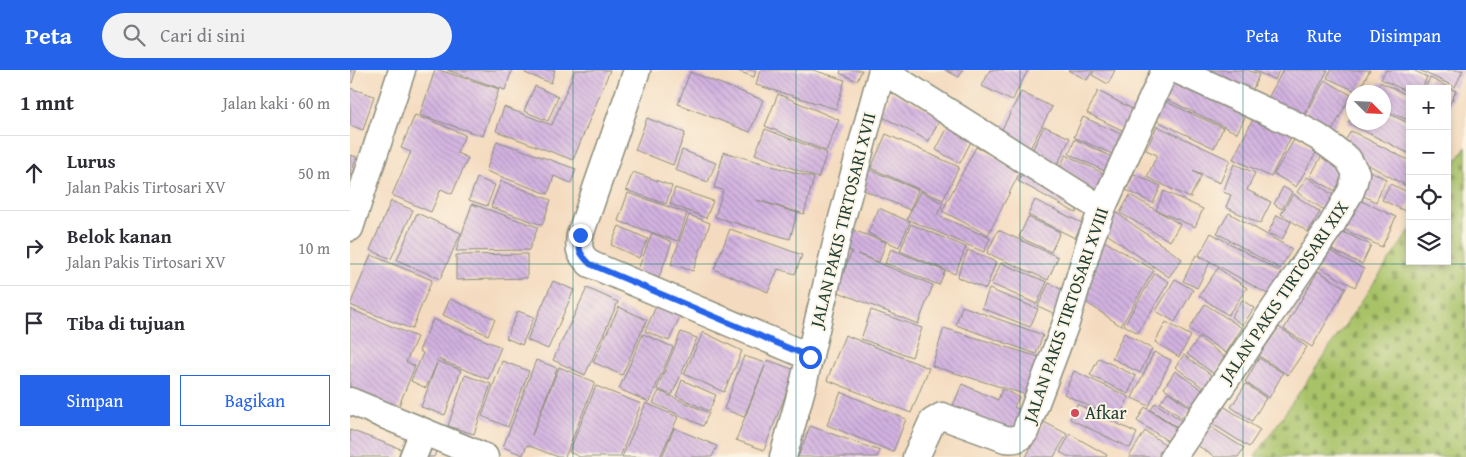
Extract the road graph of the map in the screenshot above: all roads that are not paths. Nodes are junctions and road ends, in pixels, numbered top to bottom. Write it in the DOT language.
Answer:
graph roads {
  1 [pos="402,70"];
  2 [pos="637,70"];
  3 [pos="882,70"];
  4 [pos="1164,70"];
  5 [pos="1177,70"];
  6 [pos="1102,209"];
  7 [pos="350,228"];
  8 [pos="810,357"];
  9 [pos="350,401"];
  10 [pos="423,432"];
  11 [pos="413,457"];
  12 [pos="485,457"];
  13 [pos="783,457"];
  14 [pos="916,457"];
  15 [pos="1172,457"];
  1 -- 7 [label="street"];
  2 -- 8 [label="street"];
  3 -- 6 [label="street"];
  3 -- 8 [label="street, JALAN PAKIS TIRTOSARI XVII"];
  4 -- 6 [label="street, JALAN PAKIS TIRTOSARI XVIII"];
  5 -- 15 [label="street, JALAN PAKIS TIRTOSARI XIX"];
  6 -- 14 [label="street, JALAN PAKIS TIRTOSARI XVIII"];
  8 -- 13 [label="street, JALAN PAKIS TIRTOSARI XVII"];
  9 -- 10 [label="street"];
  10 -- 11 [label="street"];
  10 -- 12 [label="street"];
}
